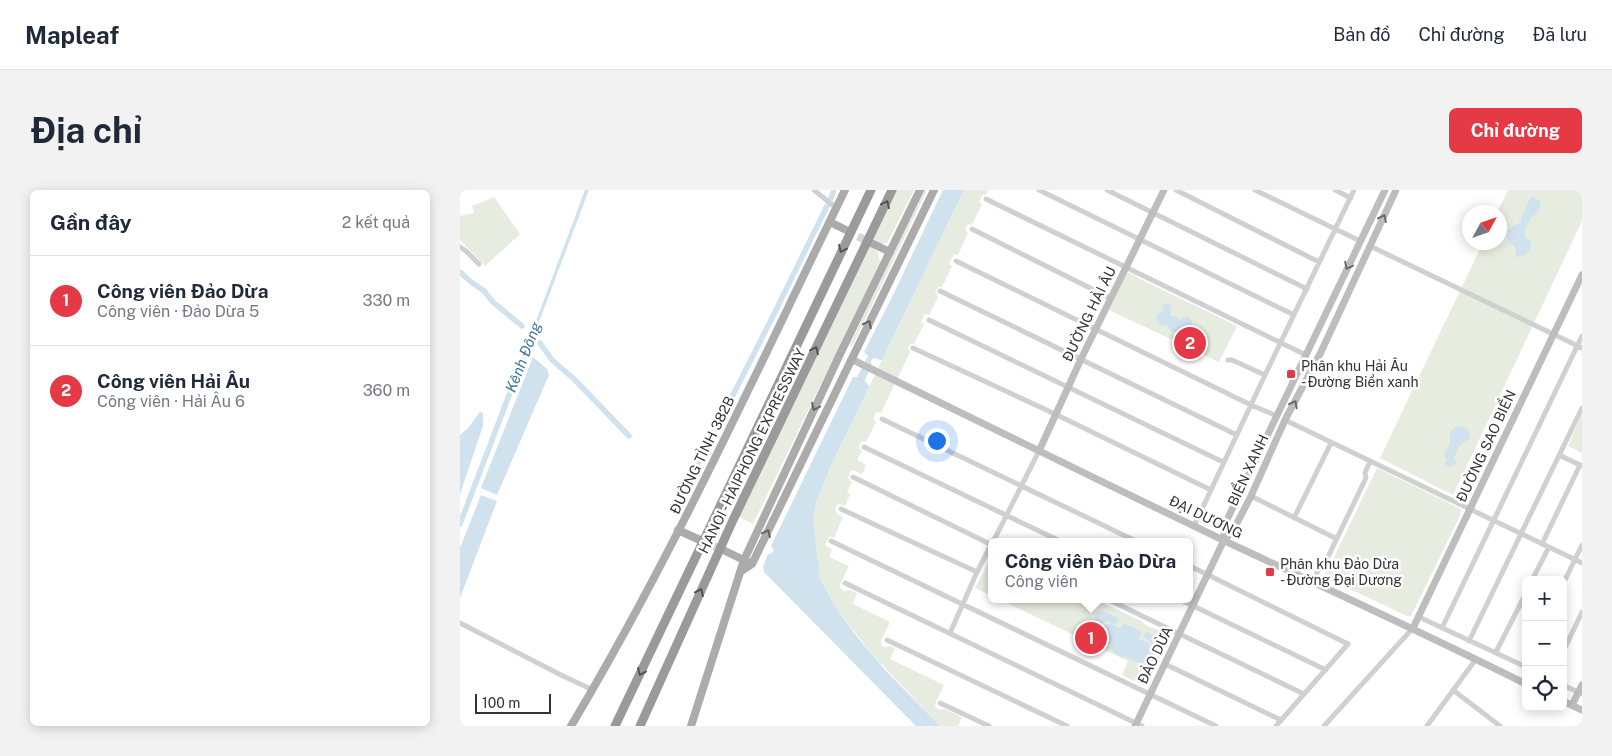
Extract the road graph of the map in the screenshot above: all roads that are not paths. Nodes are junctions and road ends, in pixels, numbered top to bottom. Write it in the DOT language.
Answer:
graph roads {
  1 [pos="814,190"];
  2 [pos="845,190"];
  3 [pos="871,190"];
  4 [pos="892,190"];
  5 [pos="920,190"];
  6 [pos="934,190"];
  7 [pos="1038,190"];
  8 [pos="1107,190"];
  9 [pos="1164,190"];
  10 [pos="1176,190"];
  11 [pos="1255,190"];
  12 [pos="1335,190"];
  13 [pos="1354,190"];
  14 [pos="1384,190"];
  15 [pos="1396,190"];
  16 [pos="1351,198"];
  17 [pos="986,199"];
  18 [pos="836,208"];
  19 [pos="1152,212"];
  20 [pos="830,222"];
  21 [pos="972,229"];
  22 [pos="1336,229"];
  23 [pos="846,230"];
  24 [pos="1140,239"];
  25 [pos="1360,241"];
  26 [pos="869,242"];
  27 [pos="1370,246"];
  28 [pos="460,247"];
  29 [pos="890,252"];
  30 [pos="956,261"];
  31 [pos="1319,262"];
  32 [pos="479,264"];
  33 [pos="1125,268"];
  34 [pos="1582,275"];
  35 [pos="1307,288"];
  36 [pos="940,291"];
  37 [pos="1110,298"];
  38 [pos="1294,315"];
  39 [pos="929,320"];
  40 [pos="1095,329"];
  41 [pos="1553,334"];
  42 [pos="1582,336"];
  43 [pos="1281,343"];
  44 [pos="1580,347"];
  45 [pos="913,348"];
  46 [pos="840,354"];
  47 [pos="1306,355"];
  48 [pos="851,359"];
  49 [pos="1081,359"];
  50 [pos="1228,360"];
  51 [pos="1264,375"];
  52 [pos="1068,388"];
  53 [pos="1251,405"];
  54 [pos="1582,408"];
  55 [pos="1055,414"];
  56 [pos="1277,416"];
  57 [pos="882,418"];
  58 [pos="1285,420"];
  59 [pos="1237,435"];
  60 [pos="1330,443"];
  61 [pos="864,447"];
  62 [pos="1038,451"];
  63 [pos="1560,455"];
  64 [pos="1370,461"];
  65 [pos="1223,462"];
  66 [pos="853,477"];
  67 [pos="1022,486"];
  68 [pos="1211,490"];
  69 [pos="1251,496"];
  70 [pos="1471,508"];
  71 [pos="841,510"];
  72 [pos="1006,515"];
  73 [pos="1294,518"];
  74 [pos="1495,520"];
  75 [pos="1194,526"];
  76 [pos="678,530"];
  77 [pos="1520,534"];
  78 [pos="995,538"];
  79 [pos="1054,538"];
  80 [pos="1130,538"];
  81 [pos="1337,539"];
  82 [pos="700,540"];
  83 [pos="1224,540"];
  84 [pos="832,541"];
  85 [pos="988,542"];
  86 [pos="1542,544"];
  87 [pos="1582,545"];
  88 [pos="1549,547"];
  89 [pos="723,550"];
  90 [pos="988,551"];
  91 [pos="744,560"];
  92 [pos="1575,560"];
  93 [pos="1582,563"];
  94 [pos="752,564"];
  95 [pos="1193,568"];
  96 [pos="740,572"];
  97 [pos="977,572"];
  98 [pos="1207,575"];
  99 [pos="1534,576"];
  100 [pos="1567,576"];
  101 [pos="1313,582"];
  102 [pos="845,583"];
  103 [pos="1522,601"];
  104 [pos="963,603"];
  105 [pos="1115,603"];
  106 [pos="1187,603"];
  107 [pos="1192,606"];
  108 [pos="1582,612"];
  109 [pos="1419,617"];
  110 [pos="460,623"];
  111 [pos="1413,628"];
  112 [pos="1442,628"];
  113 [pos="950,633"];
  114 [pos="1179,634"];
  115 [pos="886,640"];
  116 [pos="1469,641"];
  117 [pos="1567,644"];
  118 [pos="1496,652"];
  119 [pos="1476,659"];
  120 [pos="1165,664"];
  121 [pos="1522,665"];
  122 [pos="1326,670"];
  123 [pos="1522,682"];
  124 [pos="1582,685"];
  125 [pos="1567,688"];
  126 [pos="593,690"];
  127 [pos="1453,690"];
  128 [pos="1580,693"];
  129 [pos="1150,694"];
  130 [pos="1304,694"];
  131 [pos="940,703"];
  132 [pos="1567,703"];
  133 [pos="1572,705"];
  134 [pos="1582,710"];
  135 [pos="1281,720"];
  136 [pos="1138,725"];
  137 [pos="571,726"];
  138 [pos="615,726"];
  139 [pos="640,726"];
  140 [pos="691,726"];
  141 [pos="989,726"];
  142 [pos="1068,726"];
  143 [pos="1216,726"];
  144 [pos="1276,726"];
  145 [pos="1324,726"];
  146 [pos="1427,726"];
  147 [pos="1500,726"];
  1 -- 18 [label="street"];
  2 -- 18 [label="main road, ĐƯỜNG TỈNH 382B"];
  3 -- 138 [label="highway, HANOI - HAIPHONG EXPRESSWAY, one-way"];
  139 -- 4 [label="highway, HANOI - HAIPHONG EXPRESSWAY, one-way"];
  5 -- 29 [label="main road"];
  48 -- 6 [label="main road, one-way"];
  7 -- 24 [label="street"];
  8 -- 19 [label="street"];
  9 -- 19 [label="street, ĐƯỜNG HẢI ÂU"];
  10 -- 31 [label="street"];
  11 -- 22 [label="street"];
  12 -- 16 [label="street"];
  13 -- 16 [label="street"];
  14 -- 25 [label="street, BIỂN XANH"];
  27 -- 15 [label="street, BIỂN XANH, one-way"];
  16 -- 22 [label="street"];
  17 -- 33 [label="street"];
  18 -- 20 [label="main road, ĐƯỜNG TỈNH 382B"];
  19 -- 24 [label="street, ĐƯỜNG HẢI ÂU"];
  19 -- 35 [label="street"];
  20 -- 23 [label="main road"];
  20 -- 76 [label="main road, ĐƯỜNG TỈNH 382B"];
  21 -- 37 [label="street"];
  22 -- 25 [label="street"];
  22 -- 31 [label="street"];
  24 -- 33 [label="street, ĐƯỜNG HẢI ÂU"];
  24 -- 38 [label="street"];
  25 -- 27 [label="street"];
  25 -- 47 [label="street, BIỂN XANH, one-way"];
  26 -- 29 [label="main road"];
  27 -- 41 [label="street"];
  58 -- 27 [label="street, BIỂN XANH, one-way"];
  28 -- 32 [label="street"];
  29 -- 46 [label="main road"];
  30 -- 40 [label="street"];
  31 -- 35 [label="street"];
  33 -- 37 [label="street, ĐƯỜNG HẢI ÂU"];
  33 -- 43 [label="street"];
  34 -- 41 [label="street, ĐƯỜNG SAO BIỂN"];
  35 -- 38 [label="street"];
  36 -- 49 [label="street"];
  37 -- 40 [label="street, ĐƯỜNG HẢI ÂU"];
  38 -- 43 [label="street"];
  39 -- 52 [label="street"];
  40 -- 49 [label="street, ĐƯỜNG HẢI ÂU"];
  40 -- 53 [label="street"];
  41 -- 44 [label="street"];
  41 -- 70 [label="street, ĐƯỜNG SAO BIỂN"];
  42 -- 44 [label="street"];
  43 -- 47 [label="street"];
  43 -- 51 [label="street"];
  44 -- 74 [label="street"];
  45 -- 55 [label="street"];
  46 -- 48 [label="main road"];
  46 -- 91 [label="main road, one-way"];
  47 -- 56 [label="street, BIỂN XANH"];
  48 -- 62 [label="street, ĐẠI DƯƠNG"];
  94 -- 48 [label="main road, one-way"];
  49 -- 52 [label="street, ĐƯỜNG HẢI ÂU"];
  49 -- 59 [label="street"];
  50 -- 51 [label="street"];
  51 -- 53 [label="street"];
  52 -- 55 [label="street, ĐƯỜNG HẢI ÂU"];
  52 -- 65 [label="street"];
  53 -- 56 [label="street"];
  53 -- 59 [label="street"];
  54 -- 63 [label="street"];
  55 -- 62 [label="street, ĐƯỜNG HẢI ÂU"];
  55 -- 68 [label="street"];
  56 -- 58 [label="street"];
  56 -- 83 [label="street, BIỂN XANH"];
  57 -- 67 [label="street"];
  58 -- 60 [label="street"];
  58 -- 69 [label="street, BIỂN XANH"];
  59 -- 65 [label="street"];
  60 -- 64 [label="street"];
  60 -- 73 [label="street"];
  61 -- 72 [label="street"];
  62 -- 67 [label="street"];
  62 -- 75 [label="street, ĐẠI DƯƠNG"];
  63 -- 77 [label="street"];
  63 -- 86 [label="street"];
  64 -- 70 [label="street"];
  64 -- 81 [label="street"];
  65 -- 68 [label="street"];
  66 -- 85 [label="street"];
  67 -- 72 [label="street"];
  67 -- 80 [label="street"];
  68 -- 75 [label="street"];
  69 -- 73 [label="street"];
  69 -- 83 [label="street, BIỂN XANH"];
  70 -- 74 [label="street"];
  70 -- 109 [label="street, ĐƯỜNG SAO BIỂN"];
  71 -- 97 [label="street"];
  72 -- 78 [label="street"];
  72 -- 79 [label="street"];
  73 -- 81 [label="street"];
  74 -- 77 [label="street"];
  74 -- 112 [label="street"];
  75 -- 83 [label="street, ĐẠI DƯƠNG"];
  76 -- 82 [label="main road"];
  76 -- 126 [label="main road, ĐƯỜNG TỈNH 382B"];
  77 -- 86 [label="street"];
  77 -- 116 [label="street"];
  81 -- 101 [label="street"];
  83 -- 98 [label="street, ĐẢO DỪA"];
  83 -- 101 [label="street, ĐẠI DƯƠNG"];
  84 -- 104 [label="street"];
  86 -- 88 [label="street"];
  87 -- 92 [label="street"];
  88 -- 92 [label="street"];
  88 -- 99 [label="street"];
  89 -- 91 [label="main road"];
  90 -- 97 [label="street"];
  91 -- 94 [label="main road"];
  91 -- 96 [label="main road"];
  92 -- 93 [label="street"];
  92 -- 100 [label="street"];
  94 -- 96 [label="main road"];
  95 -- 98 [label="street"];
  96 -- 140 [label="main road"];
  97 -- 104 [label="street"];
  98 -- 107 [label="street, ĐẢO DỪA"];
  98 -- 122 [label="street"];
  101 -- 111 [label="street, ĐẠI DƯƠNG"];
  102 -- 113 [label="street"];
  103 -- 118 [label="street"];
  104 -- 113 [label="street"];
  104 -- 129 [label="street"];
  105 -- 114 [label="street"];
  106 -- 107 [label="street"];
  107 -- 114 [label="street, ĐẢO DỪA"];
  107 -- 122 [label="street"];
  108 -- 117 [label="street"];
  109 -- 111 [label="street, ĐƯỜNG SAO BIỂN"];
  109 -- 112 [label="street"];
  110 -- 126 [label="street"];
  111 -- 119 [label="street, ĐẠI DƯƠNG"];
  111 -- 145 [label="street"];
  112 -- 116 [label="street"];
  113 -- 136 [label="street"];
  114 -- 120 [label="street, ĐẢO DỪA"];
  114 -- 130 [label="street"];
  115 -- 142 [label="street"];
  116 -- 118 [label="street"];
  118 -- 121 [label="street"];
  119 -- 123 [label="street, ĐẠI DƯƠNG"];
  119 -- 127 [label="street"];
  120 -- 129 [label="street, ĐẢO DỪA"];
  120 -- 135 [label="street"];
  122 -- 130 [label="street"];
  124 -- 128 [label="street"];
  125 -- 128 [label="street"];
  126 -- 137 [label="main road, ĐƯỜNG TỈNH 382B"];
  127 -- 146 [label="street"];
  127 -- 147 [label="street"];
  128 -- 133 [label="street"];
  129 -- 136 [label="street, ĐẢO DỪA"];
  129 -- 143 [label="street"];
  130 -- 135 [label="street"];
  131 -- 141 [label="street"];
  132 -- 133 [label="street"];
  133 -- 134 [label="street"];
  135 -- 144 [label="street"];
}
